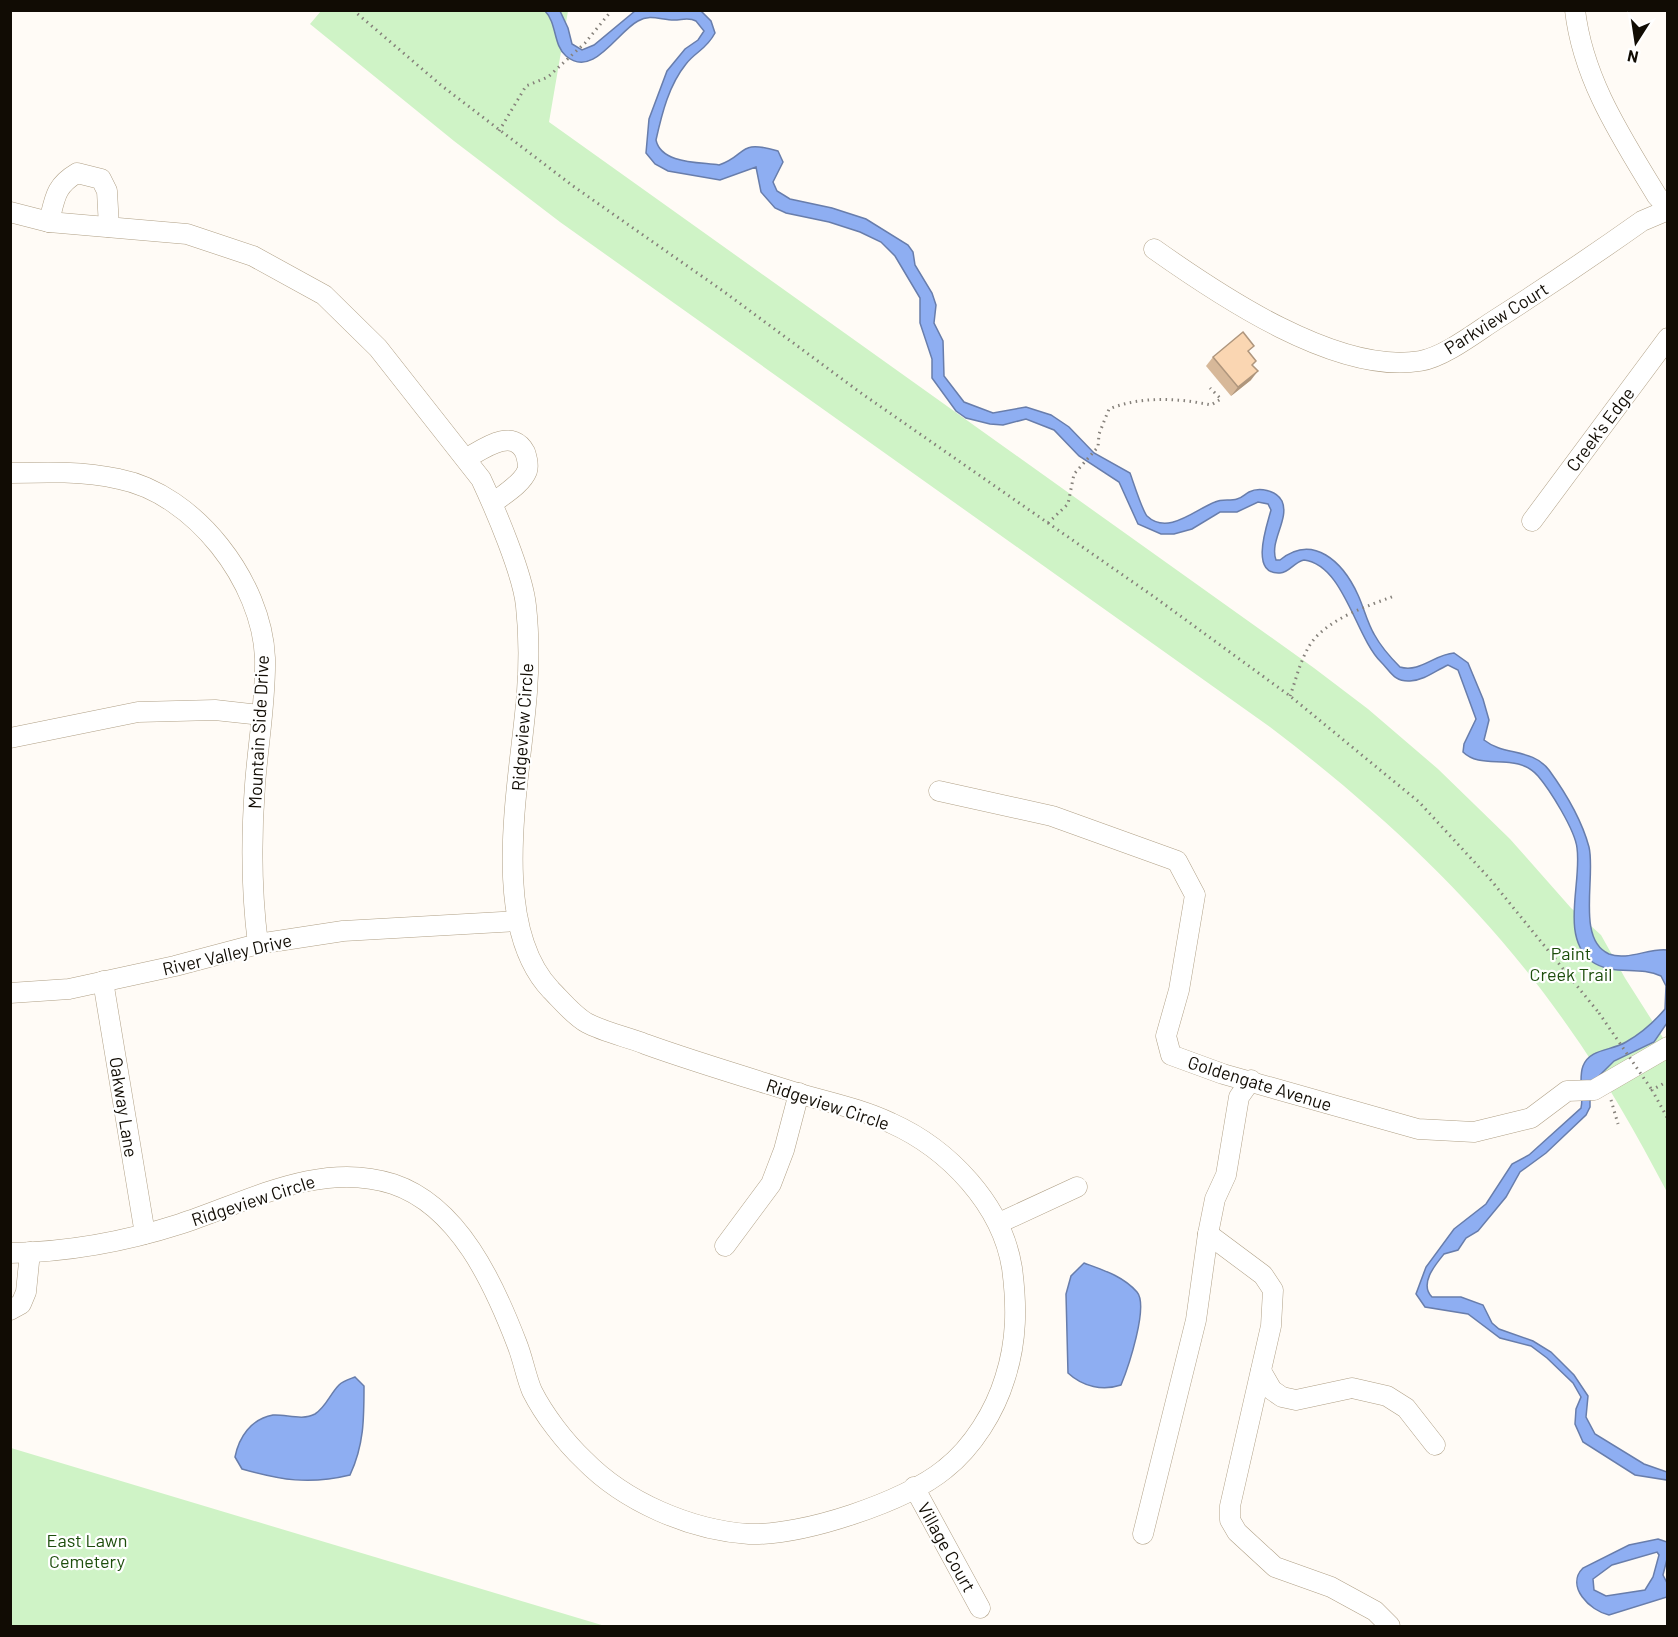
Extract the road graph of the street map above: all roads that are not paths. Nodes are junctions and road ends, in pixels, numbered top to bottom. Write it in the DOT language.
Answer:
graph roads {
  1 [pos="1575,10"];
  2 [pos="1668,209"];
  3 [pos="10,212"];
  4 [pos="49,222"];
  5 [pos="109,227"];
  6 [pos="1154,249"];
  7 [pos="1668,338"];
  8 [pos="467,458"];
  9 [pos="10,473"];
  10 [pos="493,503"];
  11 [pos="1532,521"];
  12 [pos="261,715"];
  13 [pos="10,738"];
  14 [pos="939,791"];
  15 [pos="517,921"];
  16 [pos="258,944"];
  17 [pos="103,981"];
  18 [pos="10,993"];
  19 [pos="1668,1047"];
  20 [pos="1251,1080"];
  21 [pos="799,1093"];
  22 [pos="1077,1187"];
  23 [pos="999,1223"];
  24 [pos="145,1234"];
  25 [pos="1208,1234"];
  26 [pos="725,1246"];
  27 [pos="20,1253"];
  28 [pos="10,1310"];
  29 [pos="1261,1371"];
  30 [pos="1435,1445"];
  31 [pos="914,1487"];
  32 [pos="1143,1534"];
  33 [pos="981,1608"];
  34 [pos="1390,1626"];
  1 -- 2 [label="street"];
  2 -- 6 [label="street, Parkview Court"];
  3 -- 4 [label="street, Ridgeview Circle"];
  4 -- 5 [label="street, Ridgeview Circle"];
  4 -- 5 [label="street"];
  5 -- 8 [label="street, Ridgeview Circle"];
  7 -- 11 [label="street, Creek's Edge"];
  8 -- 10 [label="street, Ridgeview Circle"];
  8 -- 10 [label="street"];
  9 -- 12 [label="street, Mountain Side Drive"];
  10 -- 15 [label="street, Ridgeview Circle"];
  12 -- 13 [label="street"];
  12 -- 16 [label="street, Mountain Side Drive"];
  14 -- 20 [label="street, Goldengate Avenue"];
  15 -- 16 [label="street, River Valley Drive"];
  15 -- 21 [label="street, Ridgeview Circle"];
  16 -- 17 [label="street, River Valley Drive"];
  17 -- 18 [label="street, River Valley Drive"];
  17 -- 24 [label="street, Oakway Lane"];
  19 -- 20 [label="street, Goldengate Avenue"];
  20 -- 25 [label="street"];
  21 -- 23 [label="street, Ridgeview Circle"];
  21 -- 26 [label="street"];
  22 -- 23 [label="street"];
  23 -- 31 [label="street, Ridgeview Circle"];
  24 -- 27 [label="street, Ridgeview Circle"];
  24 -- 31 [label="street, Ridgeview Circle"];
  25 -- 29 [label="street"];
  25 -- 32 [label="street"];
  27 -- 28 [label="street, Ridgeview Circle"];
  29 -- 30 [label="street"];
  29 -- 34 [label="street"];
  31 -- 33 [label="street, Village Court"];
}
